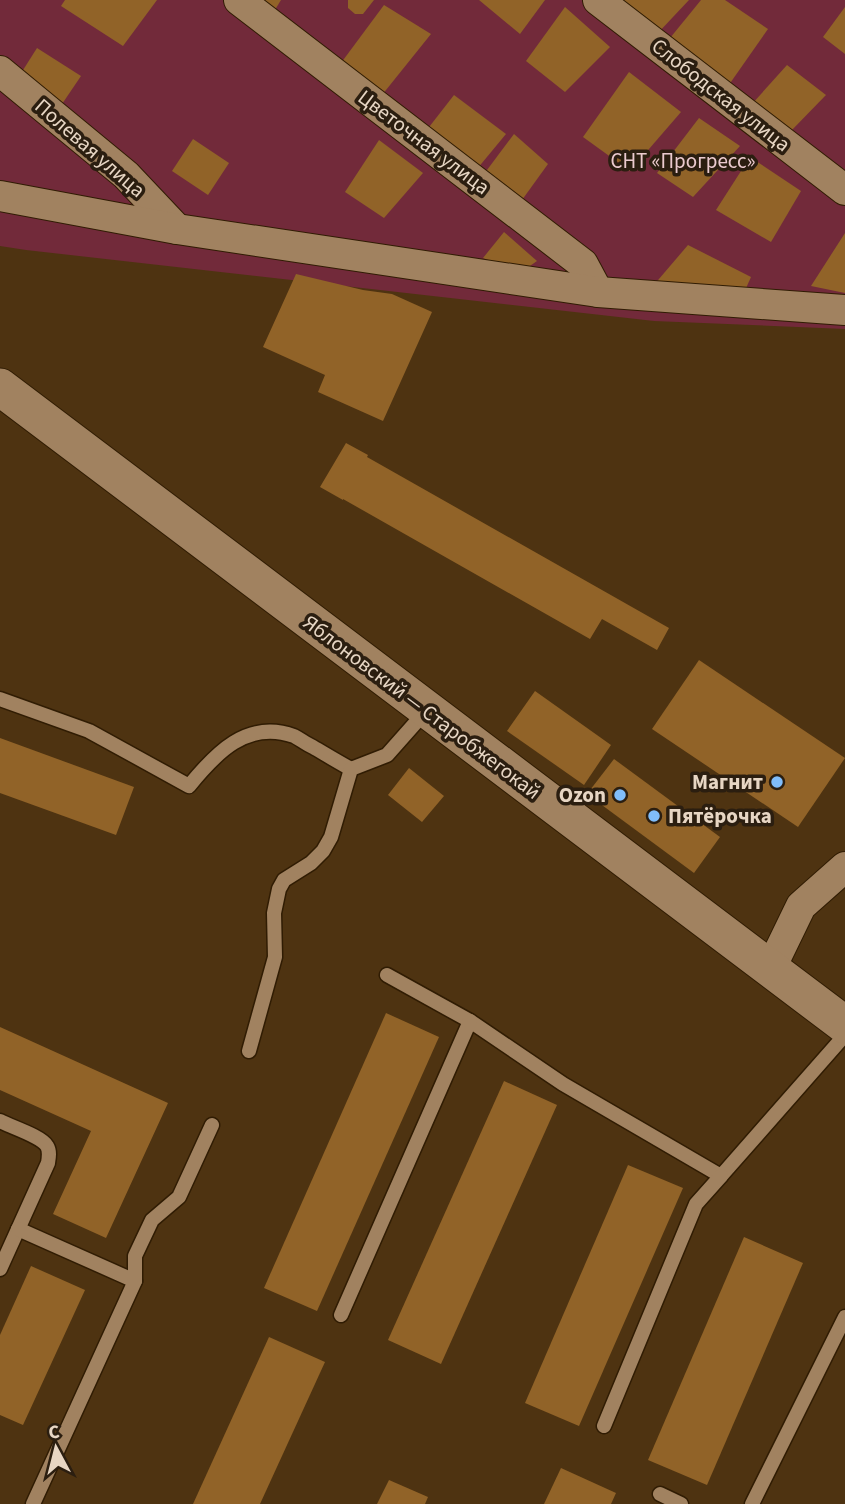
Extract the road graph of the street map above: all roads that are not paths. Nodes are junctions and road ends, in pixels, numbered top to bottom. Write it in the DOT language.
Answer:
graph roads {
  1 [pos="239,0"];
  2 [pos="598,0"];
  3 [pos="0,71"];
  4 [pos="845,190"];
  5 [pos="0,196"];
  6 [pos="177,229"];
  7 [pos="598,292"];
  8 [pos="845,310"];
  9 [pos="0,387"];
  10 [pos="0,699"];
  11 [pos="427,710"];
  12 [pos="351,769"];
  13 [pos="845,867"];
  14 [pos="770,970"];
  15 [pos="387,975"];
  16 [pos="470,1021"];
  17 [pos="845,1025"];
  18 [pos="845,1035"];
  19 [pos="249,1051"];
  20 [pos="0,1121"];
  21 [pos="212,1125"];
  22 [pos="721,1176"];
  23 [pos="18,1229"];
  24 [pos="0,1269"];
  25 [pos="135,1281"];
  26 [pos="341,1315"];
  27 [pos="845,1317"];
  28 [pos="604,1426"];
  29 [pos="660,1494"];
  30 [pos="33,1504"];
  31 [pos="681,1504"];
  32 [pos="752,1504"];
  1 -- 7 [label="street, Цветочная улица"];
  2 -- 4 [label="street, Слободская улица"];
  3 -- 6 [label="street, Полевая улица"];
  5 -- 6 [label="street"];
  6 -- 7 [label="street"];
  7 -- 8 [label="street"];
  9 -- 11 [label="street, Яблоновский — Старобжегокай"];
  10 -- 12 [label="lane"];
  11 -- 12 [label="lane"];
  11 -- 14 [label="street, Яблоновский — Старобжегокай"];
  12 -- 19 [label="lane"];
  13 -- 14 [label="street"];
  14 -- 17 [label="street, Яблоновский — Старобжегокай"];
  15 -- 16 [label="lane"];
  16 -- 22 [label="lane"];
  16 -- 26 [label="lane"];
  18 -- 22 [label="lane"];
  20 -- 23 [label="lane"];
  21 -- 25 [label="lane"];
  22 -- 28 [label="lane"];
  23 -- 24 [label="lane"];
  23 -- 25 [label="lane"];
  25 -- 30 [label="lane"];
  27 -- 32 [label="lane"];
  29 -- 31 [label="lane"];
}
